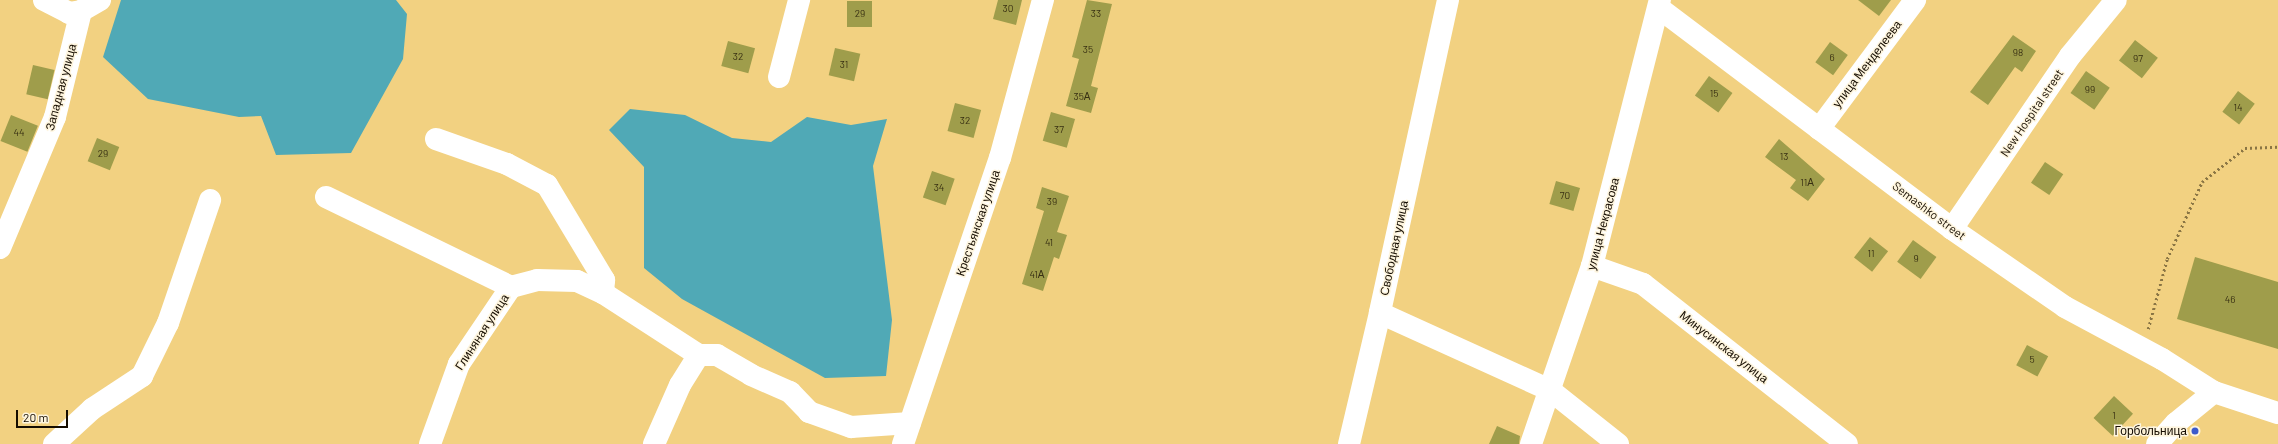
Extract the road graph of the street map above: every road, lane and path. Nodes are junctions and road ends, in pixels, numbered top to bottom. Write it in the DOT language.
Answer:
graph roads {
  1 [pos="44,0"];
  2 [pos="100,0"];
  3 [pos="799,0"];
  4 [pos="1043,0"];
  5 [pos="1448,0"];
  6 [pos="1915,0"];
  7 [pos="2116,0"];
  8 [pos="1660,4"];
  9 [pos="81,11"];
  10 [pos="779,77"];
  11 [pos="1819,128"];
  12 [pos="436,139"];
  13 [pos="2278,147"];
  14 [pos="326,197"];
  15 [pos="210,200"];
  16 [pos="1952,229"];
  17 [pos="0,248"];
  18 [pos="1592,266"];
  19 [pos="511,287"];
  20 [pos="603,293"];
  21 [pos="1380,313"];
  22 [pos="2142,350"];
  23 [pos="698,355"];
  24 [pos="1550,390"];
  25 [pos="2214,392"];
  26 [pos="2278,413"];
  27 [pos="910,424"];
  28 [pos="54,444"];
  29 [pos="430,444"];
  30 [pos="654,444"];
  31 [pos="903,444"];
  32 [pos="1349,444"];
  33 [pos="1531,444"];
  34 [pos="1618,444"];
  35 [pos="1847,444"];
  36 [pos="2156,444"];
  1 -- 9 [label="street"];
  2 -- 9 [label="street"];
  3 -- 10 [label="street"];
  4 -- 27 [label="street, Крестьянская улица"];
  5 -- 21 [label="street, Свободная улица"];
  6 -- 11 [label="street, улица Менделеева"];
  7 -- 16 [label="street, New Hospital street"];
  8 -- 11 [label="street, Semashko street"];
  8 -- 18 [label="street, улица Некрасова"];
  9 -- 17 [label="street, Западная улица"];
  11 -- 16 [label="street, Semashko street"];
  12 -- 20 [label="street"];
  13 -- 22 [label="path"];
  14 -- 19 [label="street"];
  15 -- 28 [label="street"];
  16 -- 22 [label="street, Semashko street"];
  18 -- 24 [label="street, улица Некрасова"];
  18 -- 35 [label="street, Минусинская улица"];
  19 -- 20 [label="street, Глиняная улица"];
  19 -- 29 [label="street, Глиняная улица"];
  20 -- 23 [label="street, Глиняная улица"];
  21 -- 24 [label="street, Свободная улица"];
  21 -- 32 [label="street"];
  22 -- 25 [label="street, Semashko street"];
  23 -- 27 [label="street"];
  23 -- 30 [label="street"];
  24 -- 33 [label="street, улица Некрасова"];
  24 -- 34 [label="street, Свободная улица"];
  25 -- 26 [label="street, Semashko street"];
  25 -- 36 [label="street"];
  27 -- 31 [label="street, Крестьянская улица"];
}
